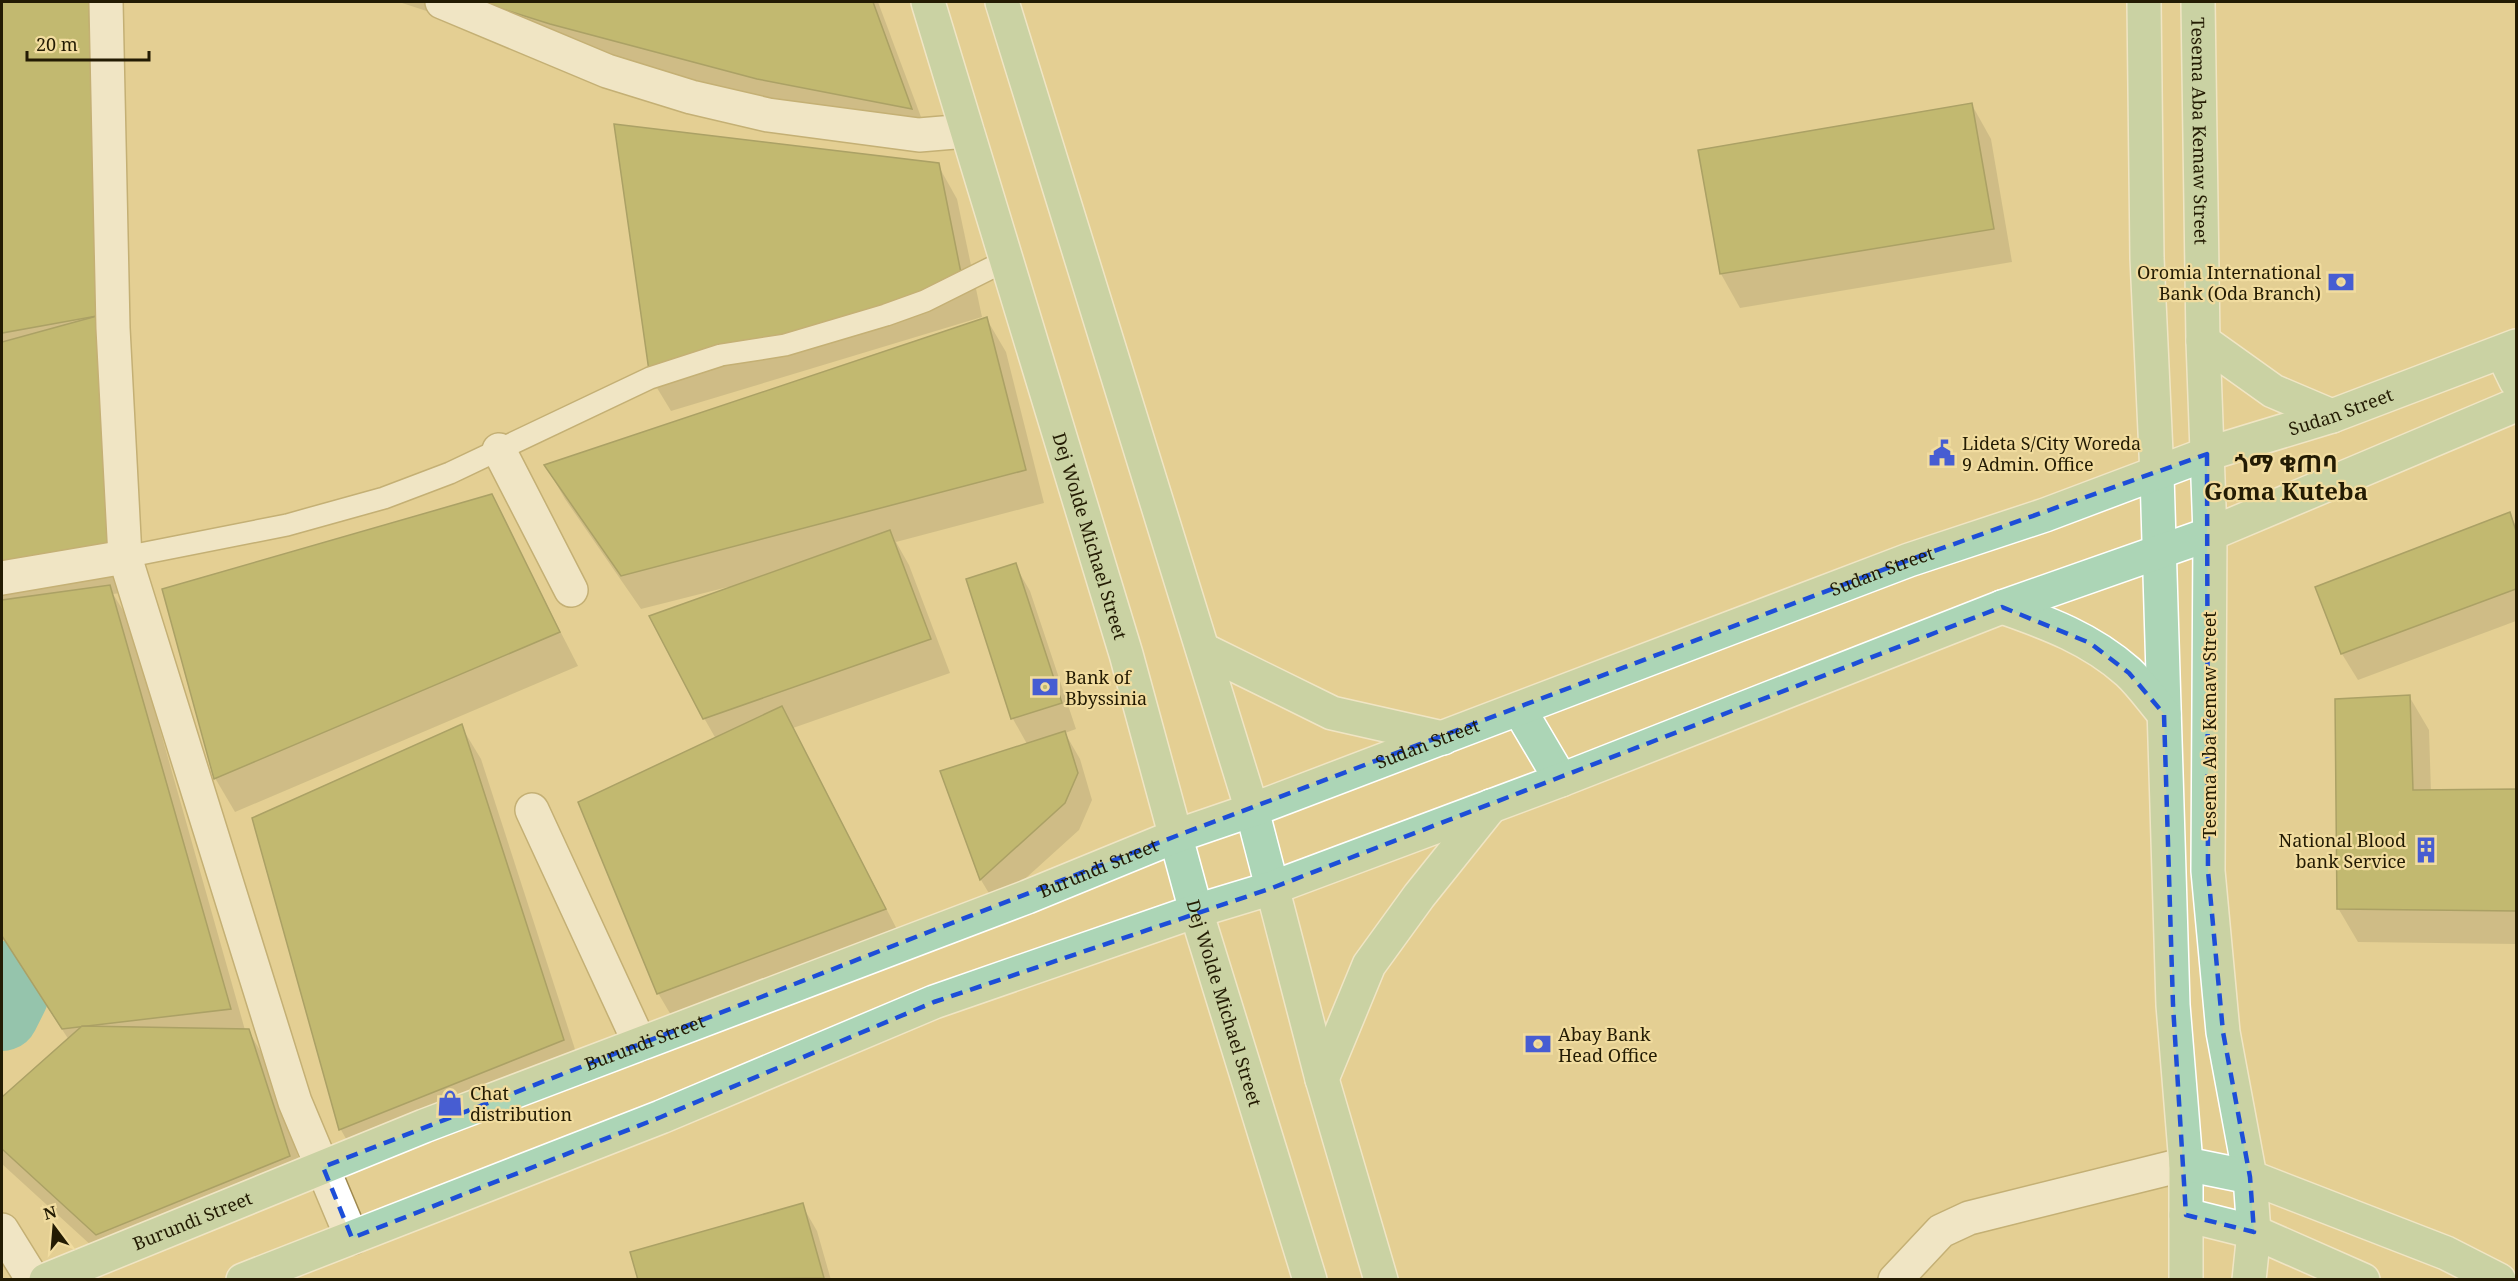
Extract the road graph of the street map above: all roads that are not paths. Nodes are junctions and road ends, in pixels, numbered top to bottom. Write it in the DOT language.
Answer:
graph roads {
  1 [pos="106,2"];
  2 [pos="442,2"];
  3 [pos="928,2"];
  4 [pos="1002,2"];
  5 [pos="2144,2"];
  6 [pos="2198,2"];
  7 [pos="966,131"];
  8 [pos="1007,260"];
  9 [pos="2203,341"];
  10 [pos="2509,349"];
  11 [pos="2517,381"];
  12 [pos="2517,405"];
  13 [pos="2332,416"];
  14 [pos="499,450"];
  15 [pos="2206,454"];
  16 [pos="2157,475"];
  17 [pos="2210,534"];
  18 [pos="2158,552"];
  19 [pos="125,557"];
  20 [pos="2,578"];
  21 [pos="572,590"];
  22 [pos="2002,607"];
  23 [pos="1204,650"];
  24 [pos="1519,709"];
  25 [pos="2164,714"];
  26 [pos="1443,738"];
  27 [pos="1561,780"];
  28 [pos="1491,806"];
  29 [pos="532,810"];
  30 [pos="1252,810"];
  31 [pos="1176,836"];
  32 [pos="1272,888"];
  33 [pos="1196,910"];
  34 [pos="640,1044"];
  35 [pos="1322,1079"];
  36 [pos="2186,1164"];
  37 [pos="323,1167"];
  38 [pos="2250,1177"];
  39 [pos="2186,1215"];
  40 [pos="2,1230"];
  41 [pos="2254,1232"];
  42 [pos="352,1238"];
  43 [pos="33,1280"];
  44 [pos="46,1280"];
  45 [pos="243,1280"];
  46 [pos="1310,1280"];
  47 [pos="1381,1280"];
  48 [pos="1895,1280"];
  49 [pos="2186,1280"];
  50 [pos="2249,1280"];
  51 [pos="2363,1280"];
  52 [pos="2499,1280"];
  1 -- 19 [label="street"];
  2 -- 7 [label="street"];
  3 -- 7 [label="main road, Dej Wolde Michael Street"];
  4 -- 23 [label="main road"];
  5 -- 16 [label="main road"];
  6 -- 9 [label="main road, Tesema Aba Kemaw Street"];
  7 -- 8 [label="main road, Dej Wolde Michael Street"];
  8 -- 14 [label="lane"];
  8 -- 31 [label="main road, Dej Wolde Michael Street"];
  9 -- 13 [label="main road"];
  9 -- 15 [label="main road, Tesema Aba Kemaw Street"];
  10 -- 11 [label="main road"];
  10 -- 13 [label="main road, Sudan Street"];
  12 -- 17 [label="main road"];
  13 -- 15 [label="main road, Sudan Street"];
  14 -- 19 [label="lane"];
  14 -- 21 [label="street"];
  15 -- 16 [label="main road, Sudan Street"];
  15 -- 17 [label="main road, Tesema Aba Kemaw Street"];
  16 -- 18 [label="main road"];
  16 -- 24 [label="main road, Sudan Street"];
  17 -- 18 [label="main road"];
  17 -- 38 [label="main road, Tesema Aba Kemaw Street"];
  18 -- 22 [label="main road"];
  18 -- 25 [label="main road"];
  19 -- 20 [label="street"];
  19 -- 37 [label="street"];
  22 -- 25 [label="main road"];
  22 -- 27 [label="main road"];
  23 -- 26 [label="main road"];
  23 -- 30 [label="main road"];
  24 -- 26 [label="main road, Sudan Street"];
  24 -- 27 [label="main road"];
  25 -- 36 [label="main road"];
  26 -- 30 [label="main road, Sudan Street"];
  27 -- 28 [label="main road"];
  28 -- 32 [label="main road"];
  28 -- 35 [label="main road"];
  29 -- 34 [label="street"];
  30 -- 31 [label="main road, Sudan Street"];
  30 -- 32 [label="main road"];
  31 -- 33 [label="main road, Dej Wolde Michael Street"];
  31 -- 34 [label="main road, Burundi Street"];
  32 -- 33 [label="main road"];
  32 -- 35 [label="main road"];
  33 -- 42 [label="main road"];
  33 -- 46 [label="main road, Dej Wolde Michael Street"];
  34 -- 37 [label="main road, Burundi Street"];
  35 -- 47 [label="main road"];
  36 -- 38 [label="main road"];
  36 -- 39 [label="main road"];
  36 -- 48 [label="street"];
  37 -- 42 [label="street"];
  37 -- 44 [label="main road, Burundi Street"];
  38 -- 41 [label="main road, Tesema Aba Kemaw Street"];
  38 -- 52 [label="main road"];
  39 -- 41 [label="main road"];
  39 -- 49 [label="main road"];
  40 -- 43 [label="street"];
  41 -- 50 [label="main road, Tesema Aba Kemaw Street"];
  41 -- 51 [label="main road"];
  42 -- 45 [label="main road"];
}
